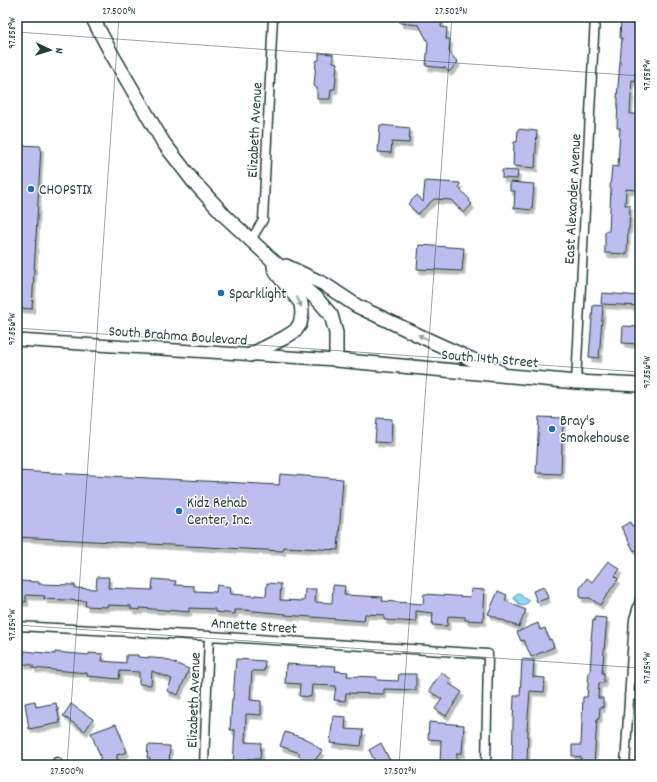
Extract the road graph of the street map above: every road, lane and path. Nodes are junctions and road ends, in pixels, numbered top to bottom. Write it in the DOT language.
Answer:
graph roads {
  1 [pos="92,17"];
  2 [pos="273,17"];
  3 [pos="595,17"];
  4 [pos="251,240"];
  5 [pos="270,258"];
  6 [pos="17,340"];
  7 [pos="250,355"];
  8 [pos="336,360"];
  9 [pos="509,376"];
  10 [pos="576,382"];
  11 [pos="640,385"];
  12 [pos="640,600"];
  13 [pos="17,626"];
  14 [pos="209,636"];
  15 [pos="629,695"];
  16 [pos="640,696"];
  17 [pos="204,765"];
  18 [pos="486,765"];
  19 [pos="625,765"];
  1 -- 4 [label="main road"];
  2 -- 4 [label="street, Elizabeth Avenue"];
  3 -- 10 [label="street, East Alexander Avenue"];
  4 -- 5 [label="main road"];
  5 -- 7 [label="main road, one-way"];
  5 -- 8 [label="main road"];
  9 -- 5 [label="main road, one-way"];
  6 -- 7 [label="main road, South Brahma Boulevard"];
  7 -- 8 [label="main road, South Brahma Boulevard"];
  8 -- 9 [label="main road, South 14th Street"];
  9 -- 10 [label="main road, South 14th Street"];
  10 -- 11 [label="main road, South 14th Street"];
  12 -- 15 [label="street"];
  13 -- 14 [label="street, Annette Street"];
  14 -- 17 [label="street, Elizabeth Avenue"];
  14 -- 18 [label="street, Annette Street"];
  15 -- 16 [label="street"];
  15 -- 19 [label="street"];
}
